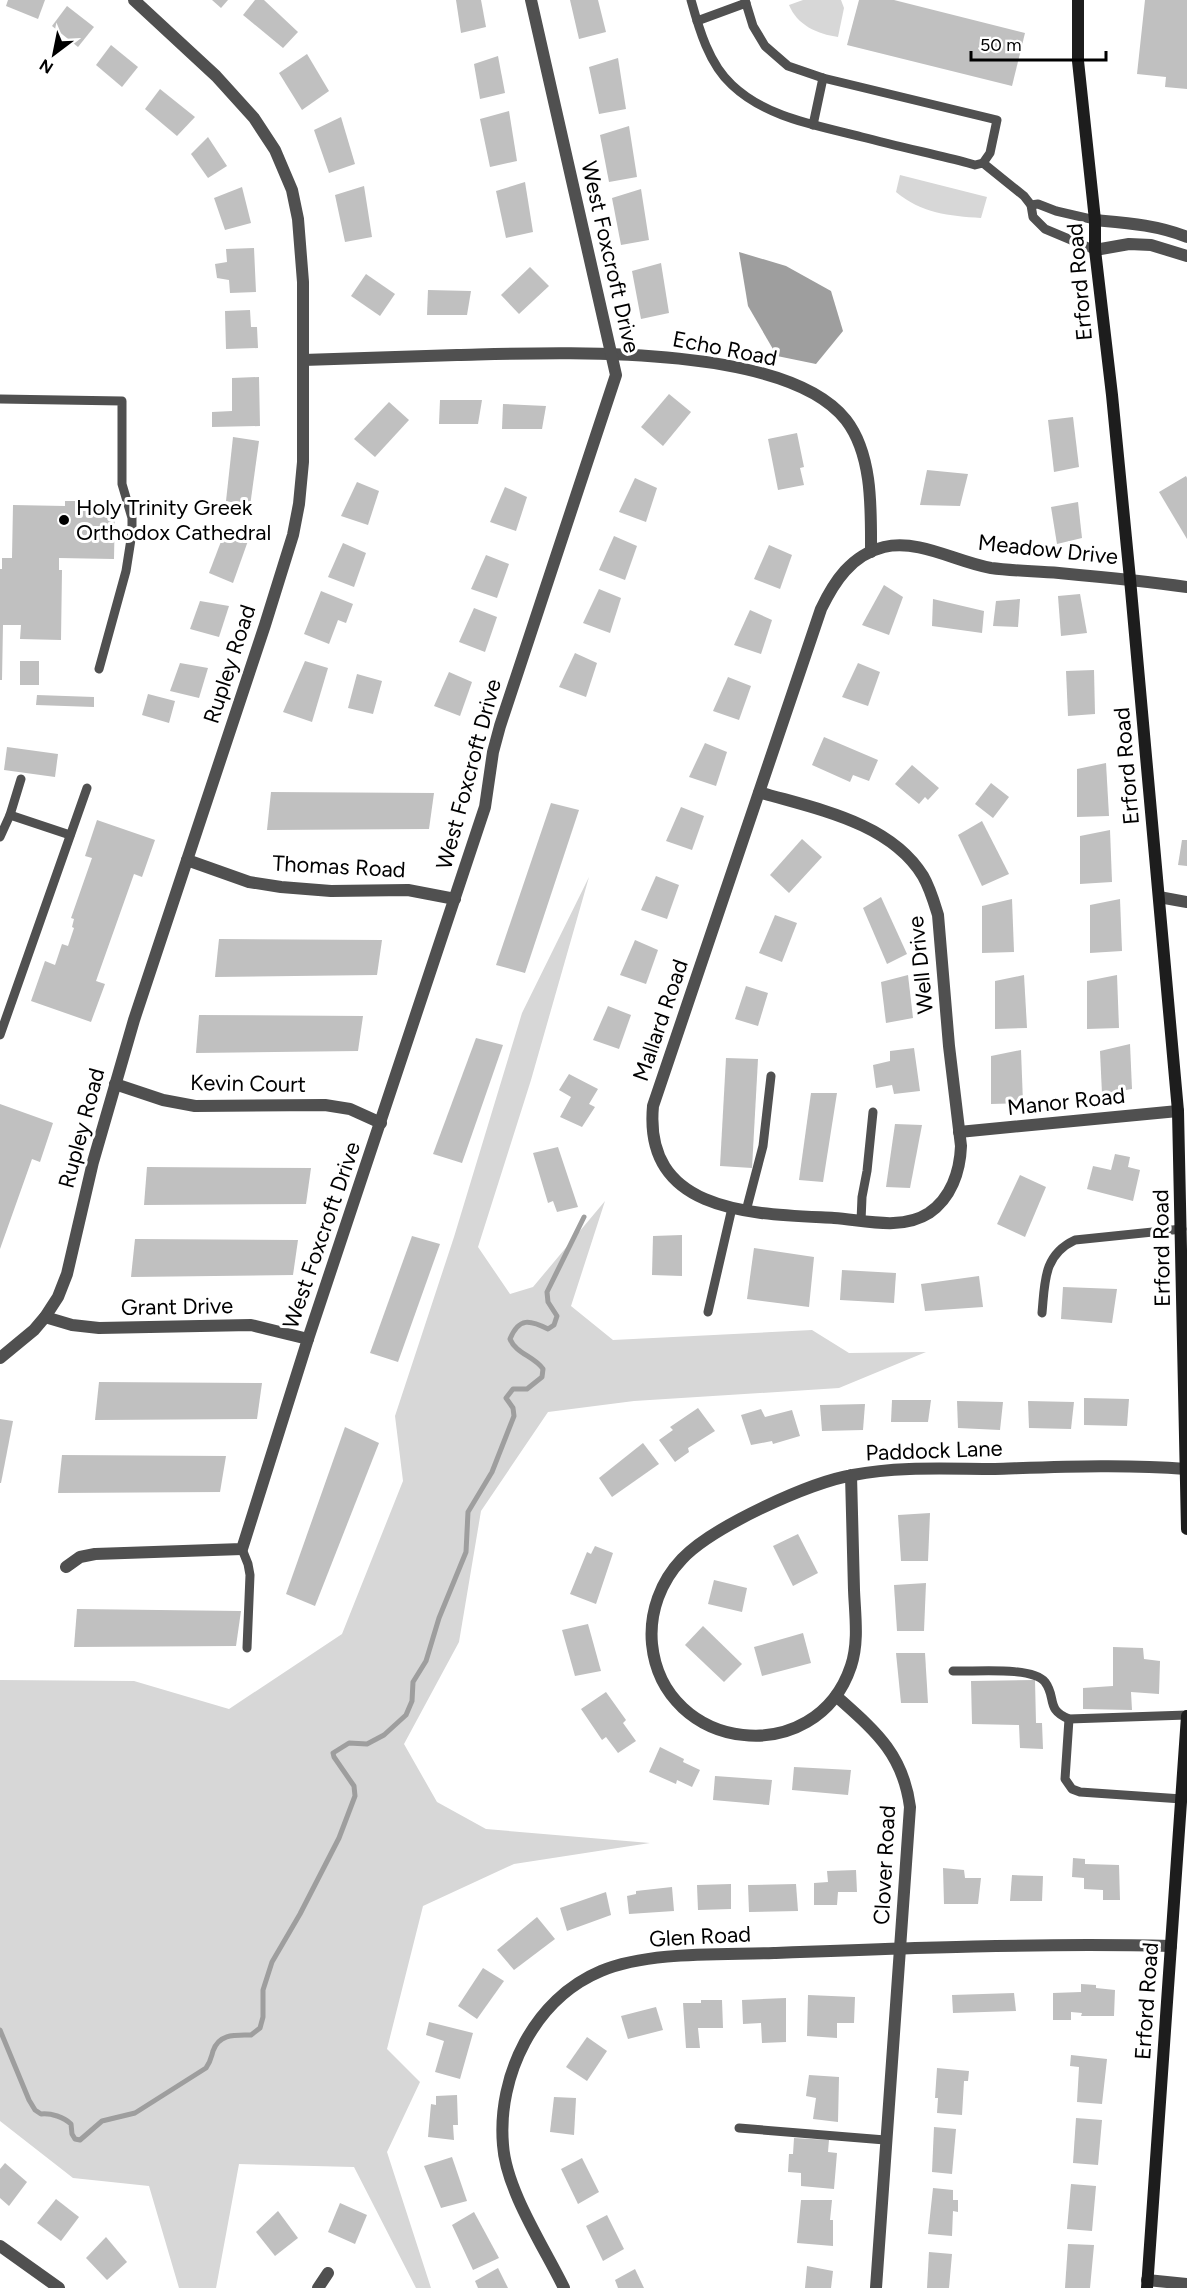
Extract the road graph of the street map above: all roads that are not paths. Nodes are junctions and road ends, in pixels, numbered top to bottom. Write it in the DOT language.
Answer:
graph roads {
  1 [pos="134,0"];
  2 [pos="531,0"];
  3 [pos="691,0"];
  4 [pos="1078,0"];
  5 [pos="745,1"];
  6 [pos="697,21"];
  7 [pos="823,78"];
  8 [pos="813,124"];
  9 [pos="983,163"];
  10 [pos="1031,205"];
  11 [pos="1095,220"];
  12 [pos="1187,237"];
  13 [pos="1095,250"];
  14 [pos="1187,255"];
  15 [pos="611,354"];
  16 [pos="303,360"];
  17 [pos="0,399"];
  18 [pos="872,552"];
  19 [pos="1130,579"];
  20 [pos="1187,587"];
  21 [pos="99,669"];
  22 [pos="21,778"];
  23 [pos="87,788"];
  24 [pos="759,792"];
  25 [pos="10,815"];
  26 [pos="70,836"];
  27 [pos="0,837"];
  28 [pos="187,860"];
  29 [pos="1159,897"];
  30 [pos="455,898"];
  31 [pos="1187,902"];
  32 [pos="0,1035"];
  33 [pos="771,1076"];
  34 [pos="115,1084"];
  35 [pos="1178,1111"];
  36 [pos="873,1112"];
  37 [pos="381,1123"];
  38 [pos="959,1132"];
  39 [pos="732,1209"];
  40 [pos="746,1211"];
  41 [pos="861,1221"];
  42 [pos="1185,1229"];
  43 [pos="708,1312"];
  44 [pos="1042,1313"];
  45 [pos="45,1317"];
  46 [pos="308,1339"];
  47 [pos="0,1358"];
  48 [pos="1186,1461"];
  49 [pos="851,1475"];
  50 [pos="1187,1529"];
  51 [pos="242,1549"];
  52 [pos="66,1567"];
  53 [pos="247,1648"];
  54 [pos="953,1671"];
  55 [pos="836,1696"];
  56 [pos="1187,1716"];
  57 [pos="1069,1719"];
  58 [pos="1182,1799"];
  59 [pos="1172,1946"];
  60 [pos="900,1948"];
  61 [pos="739,2128"];
  62 [pos="885,2140"];
  63 [pos="0,2246"];
  64 [pos="328,2272"];
  65 [pos="1147,2284"];
  66 [pos="1187,2284"];
  67 [pos="59,2288"];
  68 [pos="318,2288"];
  69 [pos="564,2288"];
  70 [pos="876,2288"];
  1 -- 16 [label="street, Rupley Road"];
  2 -- 15 [label="street, West Foxcroft Drive"];
  3 -- 6 [label="lane"];
  4 -- 11 [label="street, Erford Road"];
  5 -- 6 [label="lane"];
  5 -- 7 [label="lane"];
  6 -- 8 [label="lane"];
  7 -- 8 [label="lane"];
  7 -- 9 [label="lane"];
  8 -- 9 [label="lane"];
  9 -- 10 [label="lane"];
  10 -- 11 [label="lane"];
  10 -- 13 [label="lane"];
  11 -- 12 [label="street"];
  11 -- 13 [label="street, Erford Road"];
  13 -- 14 [label="street"];
  13 -- 19 [label="street, Erford Road"];
  15 -- 16 [label="street, Echo Road"];
  15 -- 18 [label="street, Echo Road"];
  15 -- 30 [label="street, West Foxcroft Drive"];
  16 -- 28 [label="street, Rupley Road"];
  17 -- 21 [label="lane"];
  18 -- 19 [label="street, Meadow Drive"];
  18 -- 24 [label="street, Mallard Road"];
  19 -- 20 [label="street, Meadow Drive"];
  19 -- 29 [label="street, Erford Road"];
  22 -- 25 [label="lane"];
  23 -- 26 [label="lane"];
  24 -- 38 [label="street, Well Drive"];
  24 -- 39 [label="street, Mallard Road"];
  25 -- 26 [label="lane"];
  25 -- 27 [label="lane"];
  26 -- 32 [label="lane"];
  28 -- 30 [label="street, Thomas Road"];
  28 -- 34 [label="street, Rupley Road"];
  29 -- 31 [label="street"];
  29 -- 35 [label="street, Erford Road"];
  30 -- 37 [label="street, West Foxcroft Drive"];
  33 -- 40 [label="lane"];
  34 -- 37 [label="street, Kevin Court"];
  34 -- 45 [label="street, Rupley Road"];
  35 -- 38 [label="street, Manor Road"];
  35 -- 42 [label="street, Erford Road"];
  36 -- 41 [label="lane"];
  37 -- 46 [label="street, West Foxcroft Drive"];
  38 -- 41 [label="street, Mallard Road"];
  39 -- 40 [label="street, Mallard Road"];
  39 -- 43 [label="lane"];
  40 -- 41 [label="street, Mallard Road"];
  42 -- 44 [label="lane"];
  42 -- 48 [label="street, Erford Road"];
  45 -- 46 [label="street, Grant Drive"];
  45 -- 47 [label="street, Rupley Road"];
  46 -- 51 [label="street, West Foxcroft Drive"];
  48 -- 49 [label="street, Paddock Lane"];
  48 -- 50 [label="street, Erford Road"];
  49 -- 55 [label="street"];
  49 -- 55 [label="street, Paddock Lane"];
  51 -- 52 [label="street"];
  51 -- 53 [label="lane"];
  54 -- 57 [label="lane"];
  55 -- 60 [label="street, Clover Road"];
  56 -- 57 [label="lane"];
  56 -- 58 [label="street, Erford Road"];
  57 -- 58 [label="lane"];
  58 -- 59 [label="street, Erford Road"];
  59 -- 60 [label="street, Glen Road"];
  59 -- 65 [label="street, Erford Road"];
  60 -- 62 [label="street, Clover Road"];
  60 -- 69 [label="street, Glen Road"];
  61 -- 62 [label="lane"];
  62 -- 70 [label="street, Clover Road"];
  63 -- 67 [label="street"];
  64 -- 68 [label="street"];
  65 -- 66 [label="street"];
}
